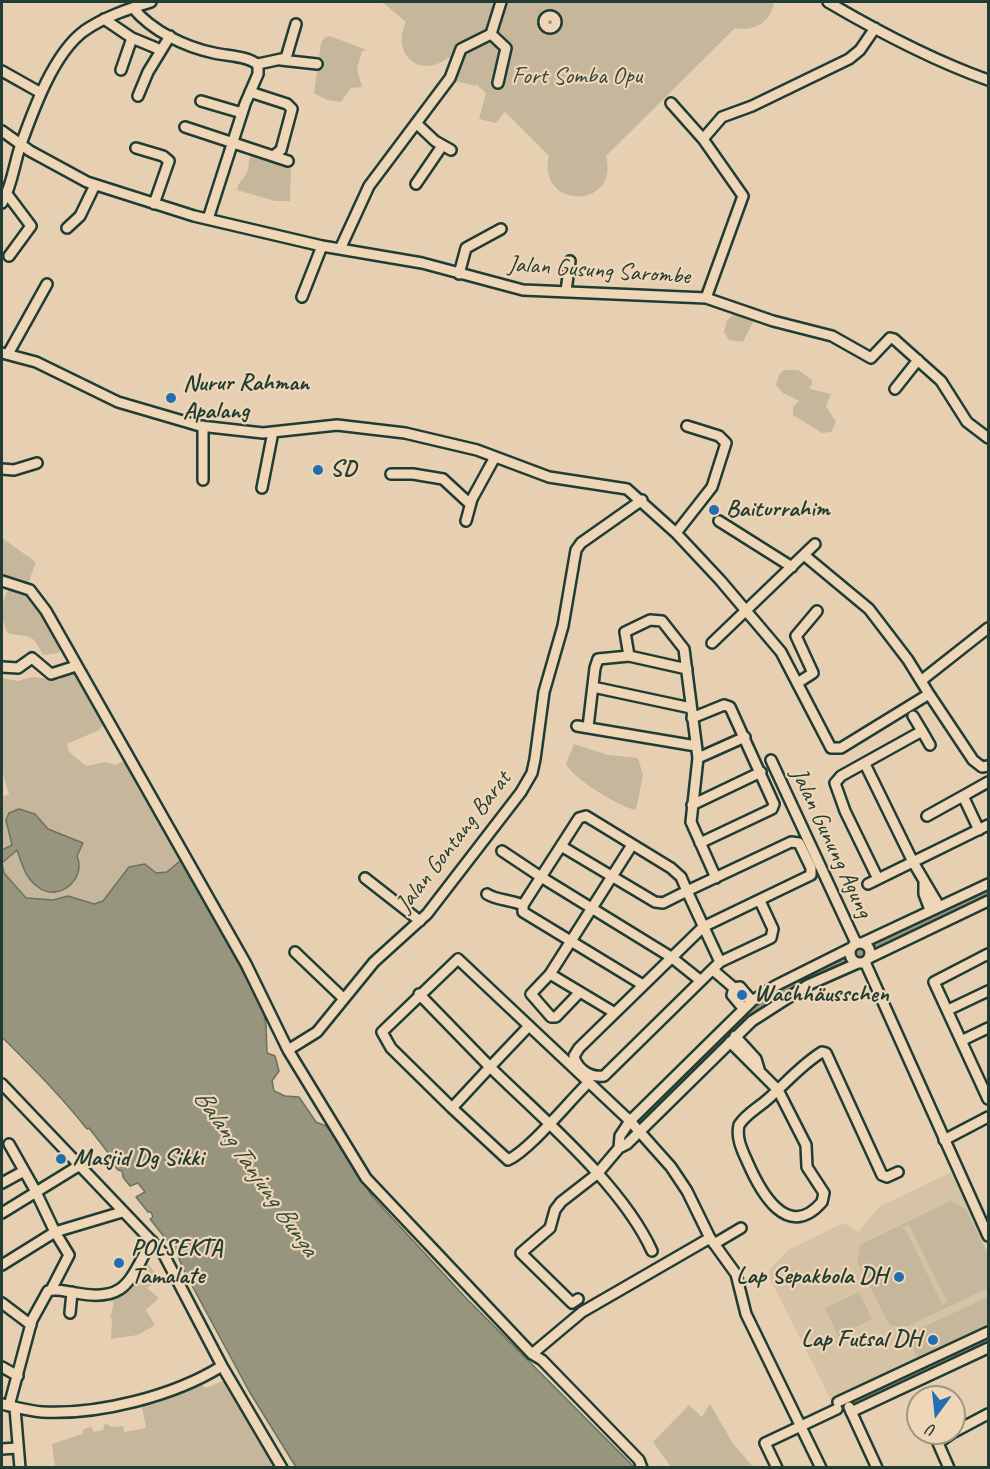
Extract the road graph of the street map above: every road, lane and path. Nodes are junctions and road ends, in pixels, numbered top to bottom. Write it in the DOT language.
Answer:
graph roads {
  1 [pos="152,2"];
  2 [pos="501,2"];
  3 [pos="828,2"];
  4 [pos="133,8"];
  5 [pos="104,20"];
  6 [pos="296,24"];
  7 [pos="875,28"];
  8 [pos="491,34"];
  9 [pos="170,36"];
  10 [pos="132,38"];
  11 [pos="161,50"];
  12 [pos="281,60"];
  13 [pos="258,64"];
  14 [pos="317,64"];
  15 [pos="121,70"];
  16 [pos="3,75"];
  17 [pos="988,80"];
  18 [pos="498,83"];
  19 [pos="250,92"];
  20 [pos="41,93"];
  21 [pos="138,96"];
  22 [pos="201,101"];
  23 [pos="671,103"];
  24 [pos="242,113"];
  25 [pos="416,123"];
  26 [pos="185,127"];
  27 [pos="2,131"];
  28 [pos="703,139"];
  29 [pos="232,143"];
  30 [pos="21,145"];
  31 [pos="136,148"];
  32 [pos="273,156"];
  33 [pos="288,161"];
  34 [pos="416,184"];
  35 [pos="95,185"];
  36 [pos="6,190"];
  37 [pos="2,203"];
  38 [pos="154,204"];
  39 [pos="208,219"];
  40 [pos="67,228"];
  41 [pos="501,229"];
  42 [pos="322,246"];
  43 [pos="340,249"];
  44 [pos="9,256"];
  45 [pos="570,261"];
  46 [pos="459,274"];
  47 [pos="47,284"];
  48 [pos="566,291"];
  49 [pos="302,297"];
  50 [pos="706,298"];
  51 [pos="5,354"];
  52 [pos="918,360"];
  53 [pos="895,389"];
  54 [pos="203,426"];
  55 [pos="687,426"];
  56 [pos="273,432"];
  57 [pos="988,438"];
  58 [pos="495,457"];
  59 [pos="37,463"];
  60 [pos="2,469"];
  61 [pos="391,474"];
  62 [pos="203,480"];
  63 [pos="262,488"];
  64 [pos="642,500"];
  65 [pos="470,504"];
  66 [pos="466,521"];
  67 [pos="719,521"];
  68 [pos="676,533"];
  69 [pos="815,544"];
  70 [pos="804,555"];
  71 [pos="792,567"];
  72 [pos="2,581"];
  73 [pos="745,610"];
  74 [pos="817,611"];
  75 [pos="988,628"];
  76 [pos="712,643"];
  77 [pos="629,656"];
  78 [pos="76,666"];
  79 [pos="2,667"];
  80 [pos="687,669"];
  81 [pos="922,680"];
  82 [pos="799,682"];
  83 [pos="593,687"];
  84 [pos="929,694"];
  85 [pos="692,713"];
  86 [pos="913,716"];
  87 [pos="577,726"];
  88 [pos="588,727"];
  89 [pos="922,731"];
  90 [pos="745,737"];
  91 [pos="930,745"];
  92 [pos="696,746"];
  93 [pos="698,758"];
  94 [pos="771,760"];
  95 [pos="865,764"];
  96 [pos="988,766"];
  97 [pos="761,772"];
  98 [pos="988,782"];
  99 [pos="963,796"];
  100 [pos="692,805"];
  101 [pos="927,816"];
  102 [pos="984,828"];
  103 [pos="700,843"];
  104 [pos="632,845"];
  105 [pos="561,846"];
  106 [pos="502,851"];
  107 [pos="913,862"];
  108 [pos="541,877"];
  109 [pos="612,877"];
  110 [pos="365,878"];
  111 [pos="716,878"];
  112 [pos="878,879"];
  113 [pos="868,884"];
  114 [pos="988,884"];
  115 [pos="687,891"];
  116 [pos="487,894"];
  117 [pos="760,901"];
  118 [pos="988,901"];
  119 [pos="523,905"];
  120 [pos="934,908"];
  121 [pos="591,909"];
  122 [pos="420,921"];
  123 [pos="705,926"];
  124 [pos="572,943"];
  125 [pos="857,946"];
  126 [pos="295,952"];
  127 [pos="988,954"];
  128 [pos="671,957"];
  129 [pos="863,960"];
  130 [pos="720,962"];
  131 [pos="713,970"];
  132 [pos="550,974"];
  133 [pos="701,981"];
  134 [pos="643,985"];
  135 [pos="734,988"];
  136 [pos="988,991"];
  137 [pos="579,993"];
  138 [pos="419,994"];
  139 [pos="344,998"];
  140 [pos="752,1001"];
  141 [pos="743,1008"];
  142 [pos="948,1010"];
  143 [pos="615,1013"];
  144 [pos="528,1028"];
  145 [pos="988,1028"];
  146 [pos="733,1039"];
  147 [pos="963,1040"];
  148 [pos="288,1050"];
  149 [pos="490,1067"];
  150 [pos="988,1069"];
  151 [pos="978,1074"];
  152 [pos="589,1082"];
  153 [pos="2,1084"];
  154 [pos="778,1090"];
  155 [pos="988,1099"];
  156 [pos="452,1108"];
  157 [pos="988,1117"];
  158 [pos="630,1121"];
  159 [pos="548,1124"];
  160 [pos="638,1131"];
  161 [pos="944,1140"];
  162 [pos="9,1144"];
  163 [pos="619,1148"];
  164 [pos="80,1165"];
  165 [pos="24,1171"];
  166 [pos="898,1172"];
  167 [pos="597,1174"];
  168 [pos="2,1183"];
  169 [pos="35,1190"];
  170 [pos="122,1212"];
  171 [pos="2,1213"];
  172 [pos="741,1228"];
  173 [pos="55,1232"];
  174 [pos="988,1236"];
  175 [pos="152,1240"];
  176 [pos="712,1241"];
  177 [pos="652,1251"];
  178 [pos="2,1265"];
  179 [pos="51,1290"];
  180 [pos="72,1292"];
  181 [pos="578,1299"];
  182 [pos="2,1304"];
  183 [pos="70,1313"];
  184 [pos="31,1325"];
  185 [pos="988,1332"];
  186 [pos="988,1348"];
  187 [pos="532,1354"];
  188 [pos="222,1366"];
  189 [pos="2,1367"];
  190 [pos="18,1376"];
  191 [pos="840,1404"];
  192 [pos="9,1406"];
  193 [pos="851,1412"];
  194 [pos="988,1414"];
  195 [pos="801,1426"];
  196 [pos="966,1426"];
  197 [pos="939,1445"];
  198 [pos="17,1448"];
  199 [pos="2,1449"];
  200 [pos="20,1467"];
  201 [pos="282,1467"];
  202 [pos="642,1467"];
  203 [pos="777,1467"];
  204 [pos="821,1467"];
  205 [pos="877,1467"];
  206 [pos="949,1467"];
  1 -- 4 [label="street"];
  2 -- 8 [label="street"];
  3 -- 7 [label="street"];
  4 -- 5 [label="street"];
  4 -- 9 [label="street"];
  5 -- 10 [label="street"];
  5 -- 20 [label="street"];
  6 -- 12 [label="street"];
  7 -- 17 [label="street"];
  7 -- 28 [label="street"];
  8 -- 18 [label="street"];
  8 -- 25 [label="street"];
  9 -- 11 [label="street"];
  9 -- 13 [label="street"];
  10 -- 11 [label="street"];
  10 -- 15 [label="street"];
  11 -- 21 [label="street"];
  12 -- 13 [label="street"];
  12 -- 14 [label="street"];
  13 -- 19 [label="street"];
  16 -- 20 [label="street"];
  19 -- 24 [label="street"];
  19 -- 32 [label="street"];
  20 -- 30 [label="street"];
  22 -- 24 [label="street"];
  23 -- 28 [label="street"];
  24 -- 29 [label="street"];
  25 -- 34 [label="street"];
  25 -- 43 [label="street"];
  26 -- 29 [label="street"];
  27 -- 30 [label="street, Jalan Gusung Sarombe"];
  28 -- 50 [label="street"];
  29 -- 32 [label="street"];
  29 -- 39 [label="street"];
  30 -- 35 [label="street, Jalan Gusung Sarombe"];
  30 -- 36 [label="street"];
  31 -- 38 [label="street"];
  32 -- 33 [label="street"];
  35 -- 38 [label="street, Jalan Gusung Sarombe"];
  35 -- 40 [label="street"];
  36 -- 37 [label="street"];
  36 -- 44 [label="street"];
  38 -- 39 [label="street, Jalan Gusung Sarombe"];
  39 -- 42 [label="street, Jalan Gusung Sarombe"];
  41 -- 46 [label="street"];
  42 -- 43 [label="street, Jalan Gusung Sarombe"];
  42 -- 49 [label="street"];
  43 -- 46 [label="street, Jalan Gusung Sarombe"];
  45 -- 48 [label="street"];
  46 -- 48 [label="street, Jalan Gusung Sarombe"];
  47 -- 51 [label="street"];
  48 -- 50 [label="street, Jalan Gusung Sarombe"];
  50 -- 52 [label="street, Jalan Gusung Sarombe"];
  51 -- 54 [label="street"];
  52 -- 53 [label="street"];
  52 -- 57 [label="street, Jalan Gusung Sarombe"];
  54 -- 56 [label="street"];
  54 -- 62 [label="street"];
  55 -- 68 [label="street"];
  56 -- 58 [label="street"];
  56 -- 63 [label="street"];
  58 -- 64 [label="street"];
  58 -- 65 [label="street"];
  59 -- 60 [label="street"];
  61 -- 65 [label="street"];
  64 -- 68 [label="street"];
  64 -- 122 [label="street, Jalan Gontang Barat"];
  65 -- 66 [label="street"];
  67 -- 71 [label="street"];
  68 -- 73 [label="street"];
  69 -- 70 [label="street"];
  70 -- 71 [label="street"];
  70 -- 81 [label="street"];
  71 -- 73 [label="street"];
  72 -- 78 [label="street"];
  73 -- 76 [label="street"];
  73 -- 82 [label="street"];
  74 -- 82 [label="street"];
  75 -- 81 [label="street"];
  77 -- 80 [label="street"];
  77 -- 80 [label="street"];
  77 -- 83 [label="street"];
  78 -- 79 [label="street"];
  78 -- 148 [label="street"];
  80 -- 85 [label="street"];
  81 -- 84 [label="street"];
  82 -- 84 [label="street"];
  83 -- 85 [label="street"];
  83 -- 88 [label="street"];
  84 -- 96 [label="street"];
  85 -- 90 [label="street"];
  85 -- 92 [label="street"];
  86 -- 89 [label="street"];
  87 -- 88 [label="street"];
  88 -- 92 [label="street"];
  89 -- 91 [label="street"];
  89 -- 95 [label="street"];
  90 -- 93 [label="street"];
  90 -- 97 [label="street"];
  92 -- 93 [label="street"];
  93 -- 100 [label="street"];
  94 -- 125 [label="street, Jalan Gunung Agung"];
  95 -- 107 [label="street"];
  95 -- 112 [label="street"];
  97 -- 100 [label="street"];
  97 -- 103 [label="street"];
  98 -- 99 [label="street"];
  99 -- 101 [label="street"];
  99 -- 102 [label="street"];
  100 -- 103 [label="street"];
  102 -- 107 [label="street"];
  103 -- 111 [label="street"];
  104 -- 105 [label="street"];
  104 -- 109 [label="street"];
  104 -- 115 [label="street"];
  105 -- 108 [label="street"];
  105 -- 109 [label="street"];
  106 -- 108 [label="street"];
  107 -- 112 [label="street"];
  107 -- 120 [label="street"];
  108 -- 119 [label="street"];
  108 -- 121 [label="street"];
  109 -- 115 [label="street"];
  109 -- 121 [label="street"];
  110 -- 122 [label="street"];
  111 -- 115 [label="street"];
  111 -- 117 [label="street"];
  112 -- 113 [label="street"];
  114 -- 120 [label="street"];
  115 -- 123 [label="street"];
  116 -- 119 [label="street"];
  117 -- 123 [label="street"];
  117 -- 130 [label="street"];
  118 -- 129 [label="street"];
  119 -- 124 [label="street"];
  120 -- 125 [label="street"];
  121 -- 124 [label="street"];
  121 -- 128 [label="street"];
  122 -- 139 [label="street, Jalan Gontang Barat"];
  123 -- 128 [label="street"];
  123 -- 130 [label="street"];
  124 -- 132 [label="street"];
  124 -- 134 [label="street"];
  125 -- 129 [label="street"];
  125 -- 129 [label="street"];
  125 -- 140 [label="street"];
  126 -- 139 [label="street"];
  127 -- 142 [label="street"];
  128 -- 133 [label="street"];
  128 -- 134 [label="street"];
  129 -- 146 [label="street"];
  129 -- 161 [label="street"];
  130 -- 131 [label="street"];
  131 -- 133 [label="street"];
  131 -- 135 [label="street"];
  132 -- 137 [label="street"];
  132 -- 137 [label="street"];
  133 -- 143 [label="street"];
  134 -- 143 [label="street"];
  135 -- 140 [label="street"];
  135 -- 141 [label="street"];
  136 -- 142 [label="street"];
  137 -- 143 [label="street"];
  138 -- 144 [label="street"];
  138 -- 149 [label="street"];
  138 -- 156 [label="street"];
  139 -- 148 [label="street, Jalan Gontang Barat"];
  140 -- 141 [label="street"];
  141 -- 158 [label="street"];
  142 -- 147 [label="street"];
  144 -- 149 [label="street"];
  144 -- 152 [label="street"];
  145 -- 147 [label="street"];
  146 -- 154 [label="street"];
  146 -- 160 [label="street"];
  147 -- 151 [label="street"];
  148 -- 187 [label="street"];
  149 -- 156 [label="street"];
  149 -- 159 [label="street"];
  150 -- 151 [label="street"];
  151 -- 155 [label="street"];
  152 -- 158 [label="street"];
  152 -- 159 [label="street"];
  153 -- 164 [label="street"];
  154 -- 154 [label="street"];
  154 -- 166 [label="street"];
  156 -- 159 [label="street"];
  157 -- 161 [label="street"];
  158 -- 160 [label="street"];
  158 -- 163 [label="street"];
  159 -- 167 [label="street"];
  160 -- 163 [label="street"];
  160 -- 176 [label="street"];
  161 -- 174 [label="street"];
  162 -- 165 [label="street"];
  163 -- 167 [label="street"];
  164 -- 169 [label="street"];
  164 -- 170 [label="street"];
  165 -- 168 [label="street"];
  165 -- 169 [label="street"];
  167 -- 177 [label="street"];
  167 -- 181 [label="street"];
  169 -- 171 [label="street"];
  169 -- 173 [label="street"];
  170 -- 173 [label="street"];
  170 -- 175 [label="street"];
  172 -- 176 [label="street"];
  173 -- 178 [label="street"];
  173 -- 179 [label="street"];
  175 -- 180 [label="street"];
  175 -- 188 [label="street"];
  176 -- 187 [label="street"];
  176 -- 195 [label="street"];
  179 -- 180 [label="street"];
  179 -- 184 [label="street"];
  180 -- 183 [label="street"];
  182 -- 184 [label="street"];
  184 -- 190 [label="street"];
  185 -- 191 [label="street"];
  186 -- 193 [label="street"];
  187 -- 202 [label="street"];
  188 -- 192 [label="street"];
  188 -- 201 [label="street"];
  189 -- 190 [label="street"];
  190 -- 192 [label="street"];
  191 -- 193 [label="street"];
  191 -- 195 [label="street"];
  192 -- 198 [label="street"];
  193 -- 205 [label="street"];
  194 -- 196 [label="street"];
  195 -- 203 [label="street"];
  195 -- 204 [label="street"];
  197 -- 206 [label="street"];
  198 -- 199 [label="street"];
  198 -- 200 [label="street"];
}
